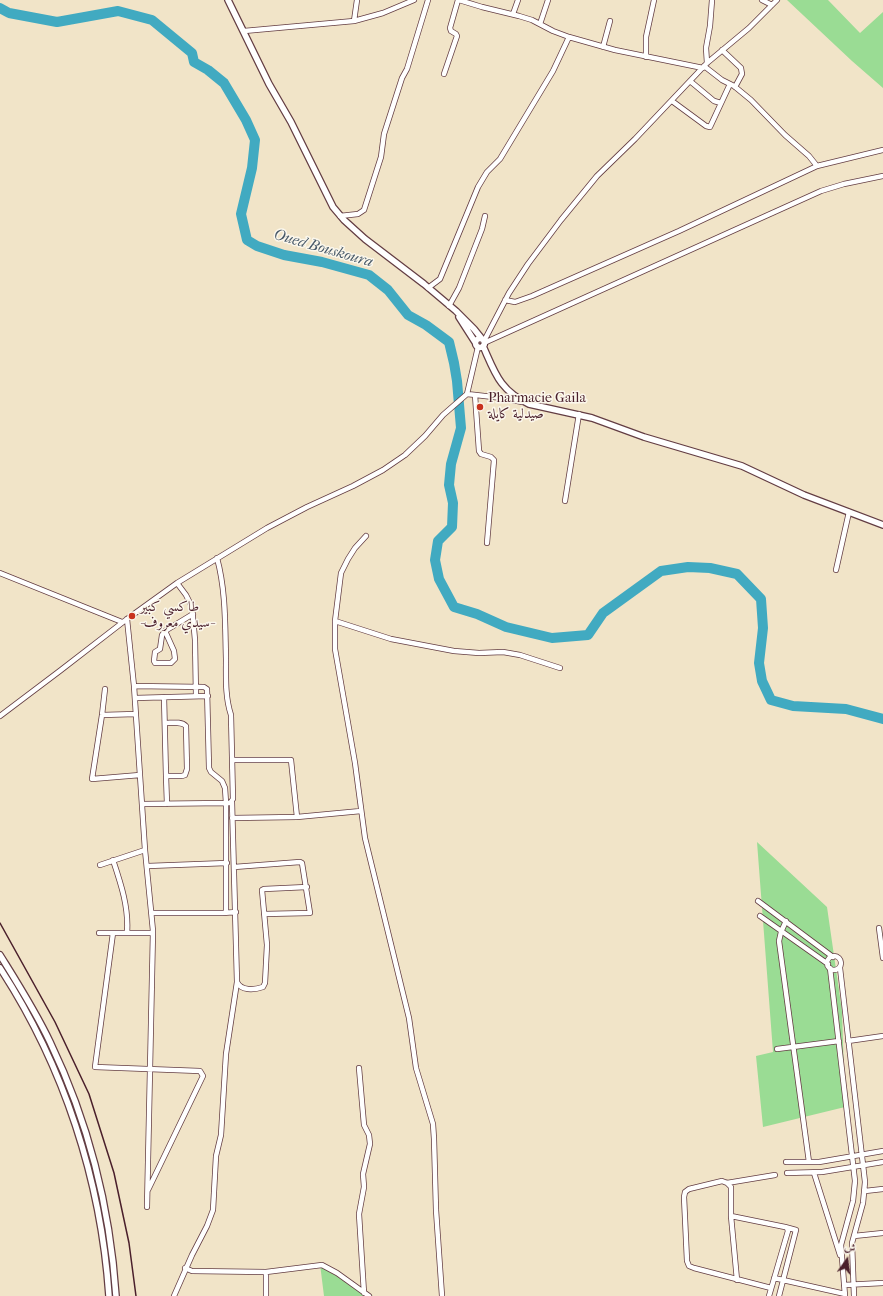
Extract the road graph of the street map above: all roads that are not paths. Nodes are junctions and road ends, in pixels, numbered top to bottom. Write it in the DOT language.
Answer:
graph roads {
  1 [pos="228,0"];
  2 [pos="357,0"];
  3 [pos="414,0"];
  4 [pos="428,0"];
  5 [pos="459,0"];
  6 [pos="518,0"];
  7 [pos="548,0"];
  8 [pos="654,0"];
  9 [pos="712,0"];
  10 [pos="762,0"];
  11 [pos="777,0"];
  12 [pos="772,5"];
  13 [pos="513,14"];
  14 [pos="354,21"];
  15 [pos="610,21"];
  16 [pos="540,24"];
  17 [pos="244,31"];
  18 [pos="569,37"];
  19 [pos="603,47"];
  20 [pos="722,50"];
  21 [pos="646,57"];
  22 [pos="705,66"];
  23 [pos="444,74"];
  24 [pos="690,81"];
  25 [pos="730,84"];
  26 [pos="735,88"];
  27 [pos="672,101"];
  28 [pos="721,103"];
  29 [pos="883,150"];
  30 [pos="817,166"];
  31 [pos="883,176"];
  32 [pos="340,216"];
  33 [pos="485,216"];
  34 [pos="428,288"];
  35 [pos="505,300"];
  36 [pos="449,306"];
  37 [pos="481,343"];
  38 [pos="467,394"];
  39 [pos="475,394"];
  40 [pos="529,404"];
  41 [pos="579,414"];
  42 [pos="565,501"];
  43 [pos="849,512"];
  44 [pos="883,525"];
  45 [pos="366,536"];
  46 [pos="488,543"];
  47 [pos="217,558"];
  48 [pos="836,570"];
  49 [pos="0,573"];
  50 [pos="177,583"];
  51 [pos="193,614"];
  52 [pos="127,619"];
  53 [pos="334,621"];
  54 [pos="122,622"];
  55 [pos="165,632"];
  56 [pos="560,668"];
  57 [pos="134,686"];
  58 [pos="196,686"];
  59 [pos="105,689"];
  60 [pos="196,696"];
  61 [pos="208,696"];
  62 [pos="164,697"];
  63 [pos="134,698"];
  64 [pos="136,714"];
  65 [pos="102,715"];
  66 [pos="0,716"];
  67 [pos="165,723"];
  68 [pos="233,760"];
  69 [pos="140,774"];
  70 [pos="166,776"];
  71 [pos="232,802"];
  72 [pos="142,804"];
  73 [pos="167,804"];
  74 [pos="226,804"];
  75 [pos="361,811"];
  76 [pos="297,817"];
  77 [pos="232,818"];
  78 [pos="226,823"];
  79 [pos="233,824"];
  80 [pos="145,850"];
  81 [pos="113,860"];
  82 [pos="227,863"];
  83 [pos="100,865"];
  84 [pos="148,866"];
  85 [pos="234,868"];
  86 [pos="307,887"];
  87 [pos="758,901"];
  88 [pos="226,912"];
  89 [pos="236,912"];
  90 [pos="152,913"];
  91 [pos="264,914"];
  92 [pos="776,914"];
  93 [pos="760,916"];
  94 [pos="786,921"];
  95 [pos="770,923"];
  96 [pos="879,928"];
  97 [pos="781,931"];
  98 [pos="99,933"];
  99 [pos="113,933"];
  100 [pos="127,933"];
  101 [pos="153,933"];
  102 [pos="0,955"];
  103 [pos="833,956"];
  104 [pos="883,958"];
  105 [pos="829,966"];
  106 [pos="0,968"];
  107 [pos="840,968"];
  108 [pos="237,982"];
  109 [pos="883,1036"];
  110 [pos="838,1041"];
  111 [pos="848,1041"];
  112 [pos="793,1047"];
  113 [pos="777,1049"];
  114 [pos="150,1068"];
  115 [pos="359,1068"];
  116 [pos="883,1151"];
  117 [pos="862,1155"];
  118 [pos="852,1156"];
  119 [pos="786,1162"];
  120 [pos="809,1162"];
  121 [pos="883,1162"];
  122 [pos="863,1165"];
  123 [pos="854,1167"];
  124 [pos="787,1172"];
  125 [pos="814,1173"];
  126 [pos="775,1176"];
  127 [pos="727,1183"];
  128 [pos="883,1189"];
  129 [pos="865,1191"];
  130 [pos="147,1192"];
  131 [pos="147,1207"];
  132 [pos="731,1216"];
  133 [pos="788,1228"];
  134 [pos="845,1230"];
  135 [pos="883,1233"];
  136 [pos="854,1234"];
  137 [pos="786,1236"];
  138 [pos="794,1238"];
  139 [pos="842,1241"];
  140 [pos="852,1243"];
  141 [pos="842,1261"];
  142 [pos="186,1268"];
  143 [pos="266,1272"];
  144 [pos="774,1278"];
  145 [pos="737,1280"];
  146 [pos="784,1280"];
  147 [pos="883,1283"];
  148 [pos="844,1285"];
  149 [pos="854,1285"];
  150 [pos="771,1288"];
  151 [pos="364,1293"];
  152 [pos="845,1295"];
  153 [pos="109,1296"];
  154 [pos="116,1296"];
  155 [pos="174,1296"];
  156 [pos="266,1296"];
  157 [pos="369,1296"];
  158 [pos="442,1296"];
  159 [pos="769,1296"];
  160 [pos="779,1296"];
  161 [pos="854,1296"];
  1 -- 17 [label="street"];
  2 -- 14 [label="street"];
  3 -- 14 [label="street"];
  4 -- 32 [label="street"];
  5 -- 13 [label="street"];
  5 -- 23 [label="street"];
  6 -- 13 [label="street"];
  7 -- 16 [label="street"];
  8 -- 21 [label="street"];
  9 -- 22 [label="street"];
  10 -- 12 [label="street"];
  11 -- 12 [label="street"];
  12 -- 20 [label="street"];
  13 -- 16 [label="street"];
  14 -- 17 [label="street"];
  15 -- 19 [label="street"];
  16 -- 18 [label="street"];
  17 -- 32 [label="street"];
  18 -- 19 [label="street"];
  18 -- 34 [label="street"];
  19 -- 21 [label="street"];
  20 -- 22 [label="street"];
  20 -- 26 [label="street"];
  21 -- 22 [label="street"];
  22 -- 24 [label="street"];
  22 -- 25 [label="street"];
  24 -- 27 [label="street"];
  24 -- 28 [label="street"];
  25 -- 26 [label="street"];
  25 -- 28 [label="street"];
  26 -- 30 [label="street"];
  27 -- 28 [label="street"];
  27 -- 35 [label="street"];
  29 -- 30 [label="street"];
  30 -- 35 [label="street"];
  31 -- 37 [label="street"];
  32 -- 34 [label="street"];
  33 -- 36 [label="street"];
  34 -- 36 [label="street"];
  35 -- 37 [label="street"];
  36 -- 37 [label="street"];
  37 -- 38 [label="street"];
  37 -- 40 [label="street"];
  38 -- 39 [label="street"];
  38 -- 47 [label="street"];
  39 -- 40 [label="street"];
  39 -- 46 [label="street"];
  40 -- 41 [label="street"];
  41 -- 42 [label="street"];
  41 -- 43 [label="street"];
  43 -- 44 [label="street"];
  43 -- 48 [label="street"];
  45 -- 53 [label="street"];
  47 -- 50 [label="street"];
  47 -- 68 [label="street"];
  49 -- 54 [label="street"];
  50 -- 51 [label="street"];
  50 -- 52 [label="street"];
  51 -- 55 [label="street"];
  51 -- 58 [label="street"];
  52 -- 54 [label="street"];
  52 -- 57 [label="street"];
  53 -- 56 [label="street"];
  53 -- 75 [label="street"];
  54 -- 66 [label="street"];
  55 -- 55 [label="street"];
  57 -- 58 [label="street"];
  57 -- 63 [label="street"];
  58 -- 60 [label="street"];
  58 -- 61 [label="street"];
  59 -- 65 [label="street"];
  60 -- 61 [label="street"];
  60 -- 62 [label="street"];
  61 -- 74 [label="street"];
  62 -- 63 [label="street"];
  62 -- 67 [label="street"];
  63 -- 64 [label="street"];
  64 -- 65 [label="street"];
  64 -- 69 [label="street"];
  65 -- 69 [label="street"];
  67 -- 70 [label="street"];
  67 -- 70 [label="street"];
  68 -- 71 [label="street"];
  68 -- 76 [label="street"];
  69 -- 72 [label="street"];
  70 -- 73 [label="street"];
  71 -- 74 [label="street"];
  71 -- 77 [label="street"];
  72 -- 73 [label="street"];
  72 -- 80 [label="street"];
  73 -- 74 [label="street"];
  74 -- 78 [label="street"];
  75 -- 76 [label="street"];
  75 -- 158 [label="street"];
  76 -- 77 [label="street"];
  77 -- 79 [label="street"];
  78 -- 79 [label="street"];
  78 -- 82 [label="street"];
  79 -- 85 [label="street"];
  80 -- 81 [label="street"];
  80 -- 84 [label="street"];
  81 -- 83 [label="street"];
  81 -- 100 [label="street"];
  82 -- 84 [label="street"];
  82 -- 88 [label="street"];
  84 -- 90 [label="street"];
  85 -- 86 [label="street"];
  85 -- 89 [label="street"];
  86 -- 91 [label="street"];
  86 -- 91 [label="street"];
  87 -- 92 [label="street"];
  88 -- 89 [label="street"];
  88 -- 90 [label="street"];
  89 -- 108 [label="street"];
  90 -- 101 [label="street"];
  91 -- 108 [label="street"];
  92 -- 94 [label="street"];
  92 -- 95 [label="street"];
  93 -- 95 [label="street"];
  94 -- 97 [label="street"];
  94 -- 103 [label="street"];
  95 -- 97 [label="street"];
  96 -- 104 [label="street"];
  97 -- 105 [label="street"];
  97 -- 112 [label="street"];
  98 -- 99 [label="street"];
  99 -- 100 [label="street"];
  99 -- 114 [label="street"];
  100 -- 101 [label="street"];
  101 -- 114 [label="street"];
  102 -- 154 [label="street"];
  103 -- 105 [label="street"];
  103 -- 107 [label="street"];
  105 -- 107 [label="street"];
  105 -- 110 [label="street"];
  106 -- 153 [label="street"];
  107 -- 111 [label="street"];
  108 -- 142 [label="street"];
  109 -- 111 [label="street"];
  110 -- 112 [label="street"];
  110 -- 118 [label="street"];
  111 -- 117 [label="street"];
  112 -- 113 [label="street"];
  112 -- 120 [label="street"];
  114 -- 130 [label="street"];
  114 -- 130 [label="street"];
  115 -- 151 [label="street"];
  116 -- 117 [label="street"];
  117 -- 118 [label="street"];
  117 -- 122 [label="street"];
  118 -- 120 [label="street"];
  118 -- 123 [label="street"];
  119 -- 120 [label="street"];
  121 -- 122 [label="street"];
  122 -- 123 [label="street"];
  122 -- 129 [label="street"];
  123 -- 125 [label="street"];
  123 -- 134 [label="street"];
  124 -- 125 [label="street"];
  125 -- 141 [label="street"];
  126 -- 127 [label="street"];
  127 -- 132 [label="street"];
  127 -- 145 [label="street"];
  128 -- 129 [label="street"];
  129 -- 136 [label="street"];
  130 -- 131 [label="street"];
  132 -- 133 [label="street"];
  132 -- 145 [label="street"];
  133 -- 137 [label="street"];
  133 -- 138 [label="street"];
  134 -- 136 [label="street"];
  134 -- 139 [label="street"];
  135 -- 136 [label="street"];
  136 -- 140 [label="street"];
  137 -- 138 [label="street"];
  137 -- 144 [label="street"];
  138 -- 146 [label="street"];
  139 -- 140 [label="street"];
  139 -- 141 [label="street"];
  140 -- 149 [label="street"];
  141 -- 148 [label="street"];
  142 -- 143 [label="street"];
  142 -- 155 [label="street"];
  143 -- 151 [label="street"];
  143 -- 156 [label="street"];
  144 -- 146 [label="street"];
  144 -- 150 [label="street"];
  145 -- 150 [label="street"];
  146 -- 152 [label="street"];
  146 -- 160 [label="street"];
  147 -- 149 [label="street"];
  148 -- 149 [label="street"];
  148 -- 152 [label="street"];
  149 -- 161 [label="street"];
  150 -- 159 [label="street"];
  151 -- 157 [label="street"];
}
